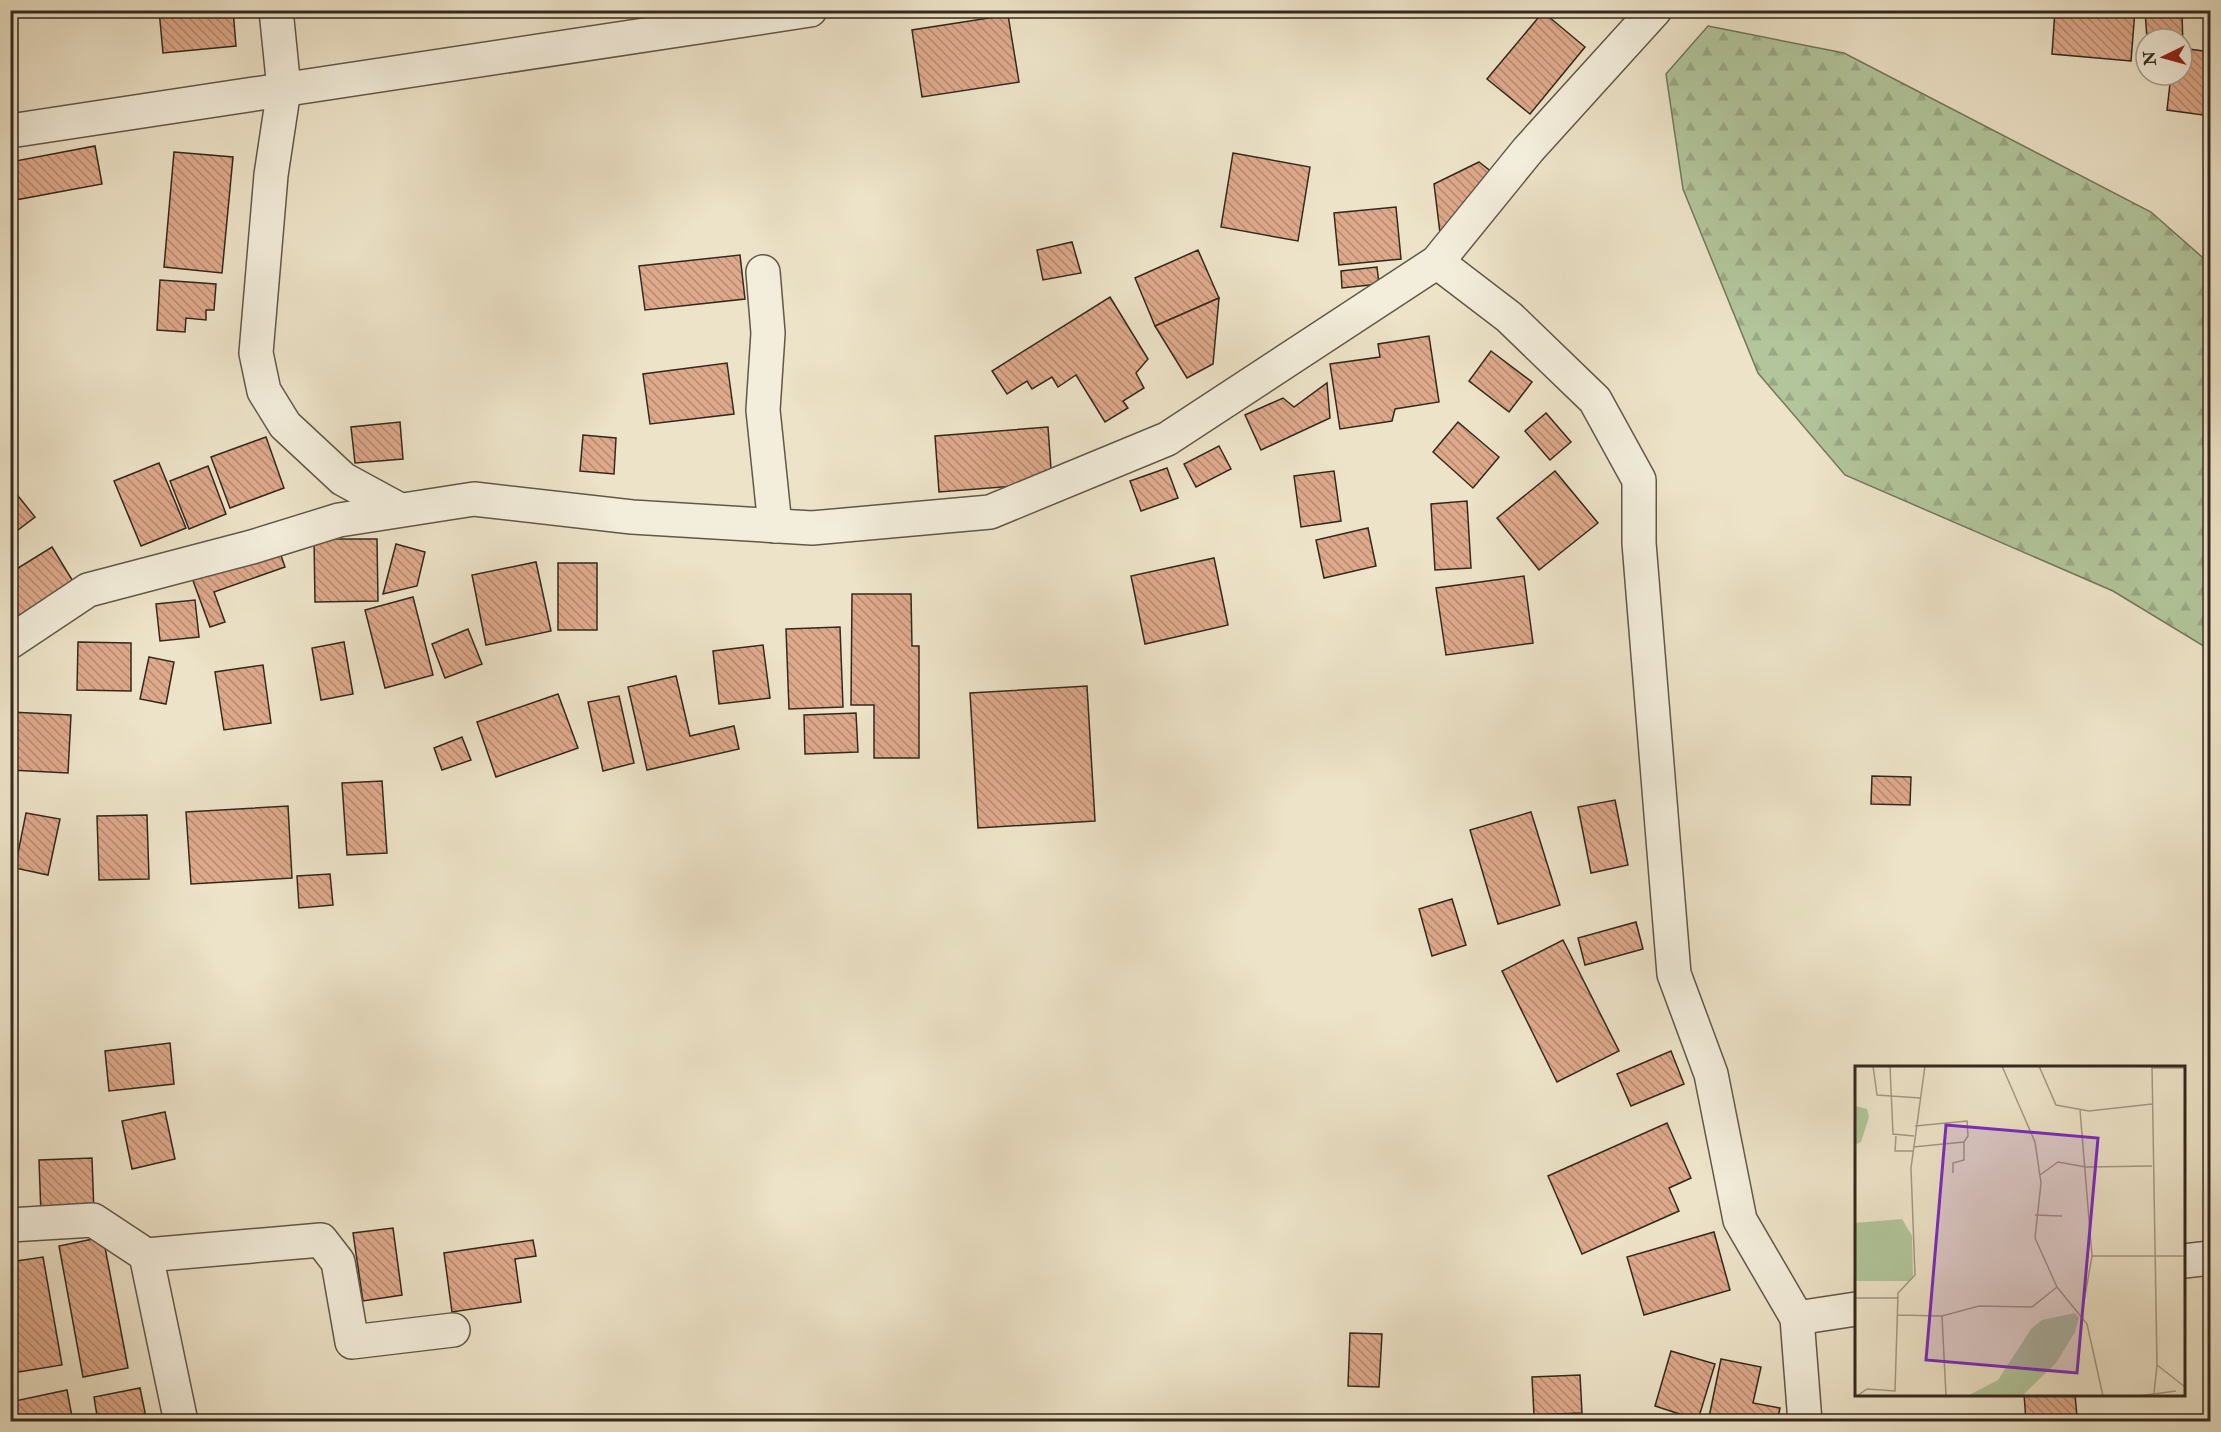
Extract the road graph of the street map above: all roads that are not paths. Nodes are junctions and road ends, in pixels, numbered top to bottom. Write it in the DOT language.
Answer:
graph roads {
  1 [pos="276,10"];
  2 [pos="810,10"];
  3 [pos="1655,10"];
  4 [pos="285,89"];
  5 [pos="10,131"];
  6 [pos="1437,262"];
  7 [pos="763,272"];
  8 [pos="400,510"];
  9 [pos="775,526"];
  10 [pos="10,642"];
  11 [pos="10,1226"];
  12 [pos="146,1255"];
  13 [pos="2211,1258"];
  14 [pos="2185,1261"];
  15 [pos="1855,1309"];
  16 [pos="1797,1318"];
  17 [pos="453,1330"];
  18 [pos="181,1422"];
  19 [pos="1805,1422"];
  1 -- 4 [label="street"];
  2 -- 4 [label="street"];
  3 -- 6 [label="street"];
  4 -- 5 [label="street"];
  4 -- 8 [label="street"];
  6 -- 9 [label="street"];
  6 -- 16 [label="street"];
  7 -- 9 [label="street"];
  8 -- 9 [label="street"];
  8 -- 10 [label="street"];
  11 -- 12 [label="street"];
  12 -- 17 [label="street"];
  12 -- 18 [label="street"];
  13 -- 14 [label="street"];
  15 -- 16 [label="street"];
  16 -- 19 [label="street"];
}
